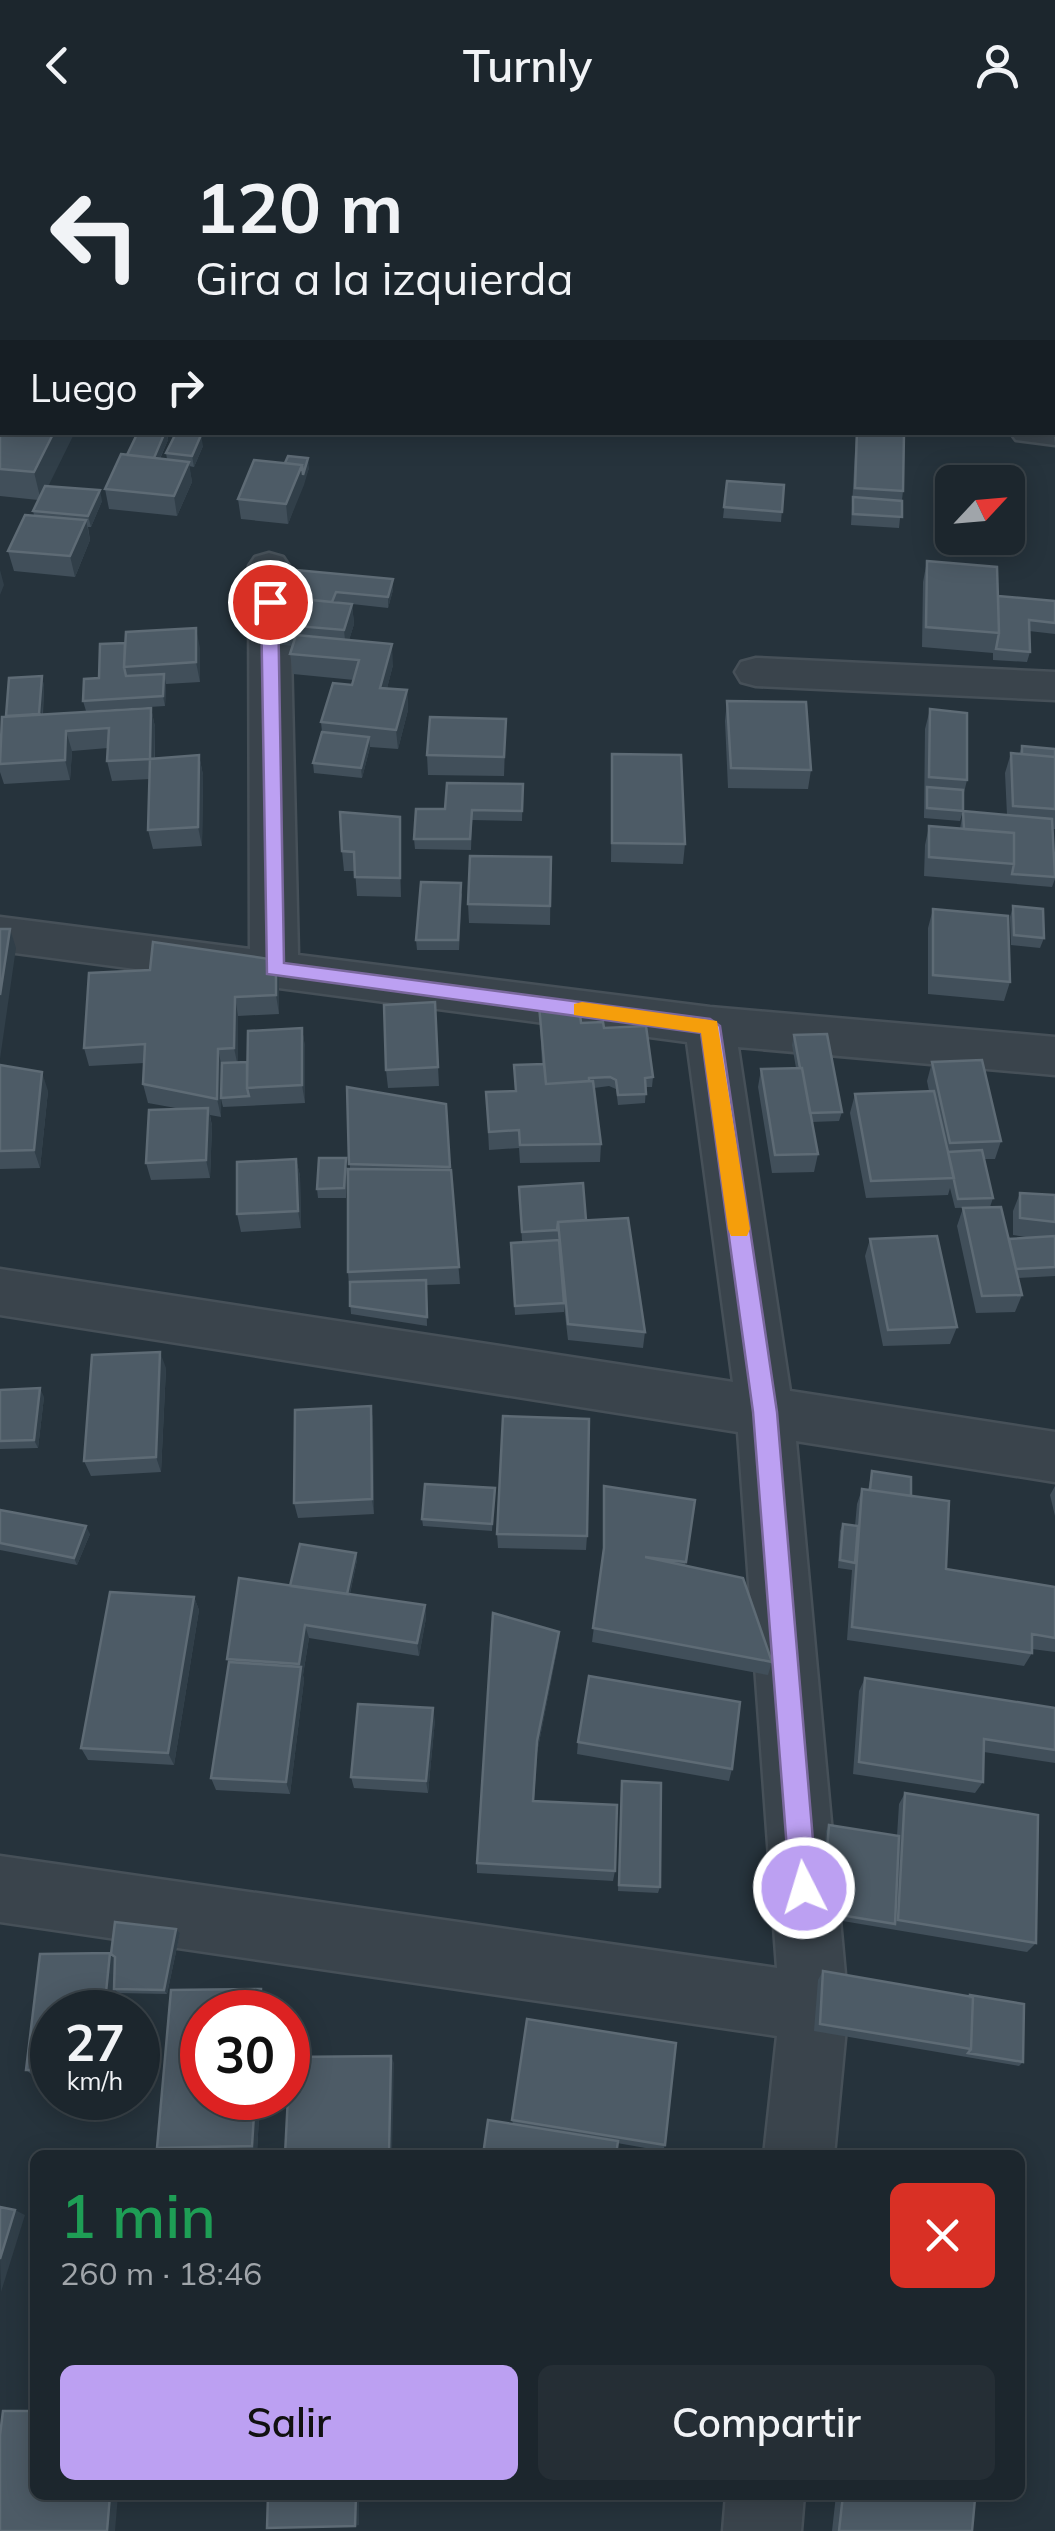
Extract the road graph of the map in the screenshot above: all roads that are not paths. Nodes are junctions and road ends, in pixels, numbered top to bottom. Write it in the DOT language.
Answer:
graph roads {
  1 [pos="269,566"];
  2 [pos="756,672"];
  3 [pos="1055,686"];
  4 [pos="0,934"];
  5 [pos="274,969"];
  6 [pos="710,1026"];
  7 [pos="1055,1056"];
  8 [pos="0,1292"];
  9 [pos="765,1412"];
  10 [pos="1055,1457"];
  11 [pos="0,1889"];
  12 [pos="814,2007"];
  13 [pos="800,2150"];
  14 [pos="765,2500"];
  15 [pos="762,2531"];
  1 -- 5 [label="street"];
  2 -- 3 [label="street"];
  4 -- 5 [label="street"];
  5 -- 6 [label="street"];
  6 -- 7 [label="street"];
  6 -- 9 [label="street"];
  8 -- 9 [label="street"];
  9 -- 10 [label="street"];
  9 -- 12 [label="street"];
  11 -- 12 [label="street"];
  12 -- 13 [label="street"];
  14 -- 15 [label="street"];
}
